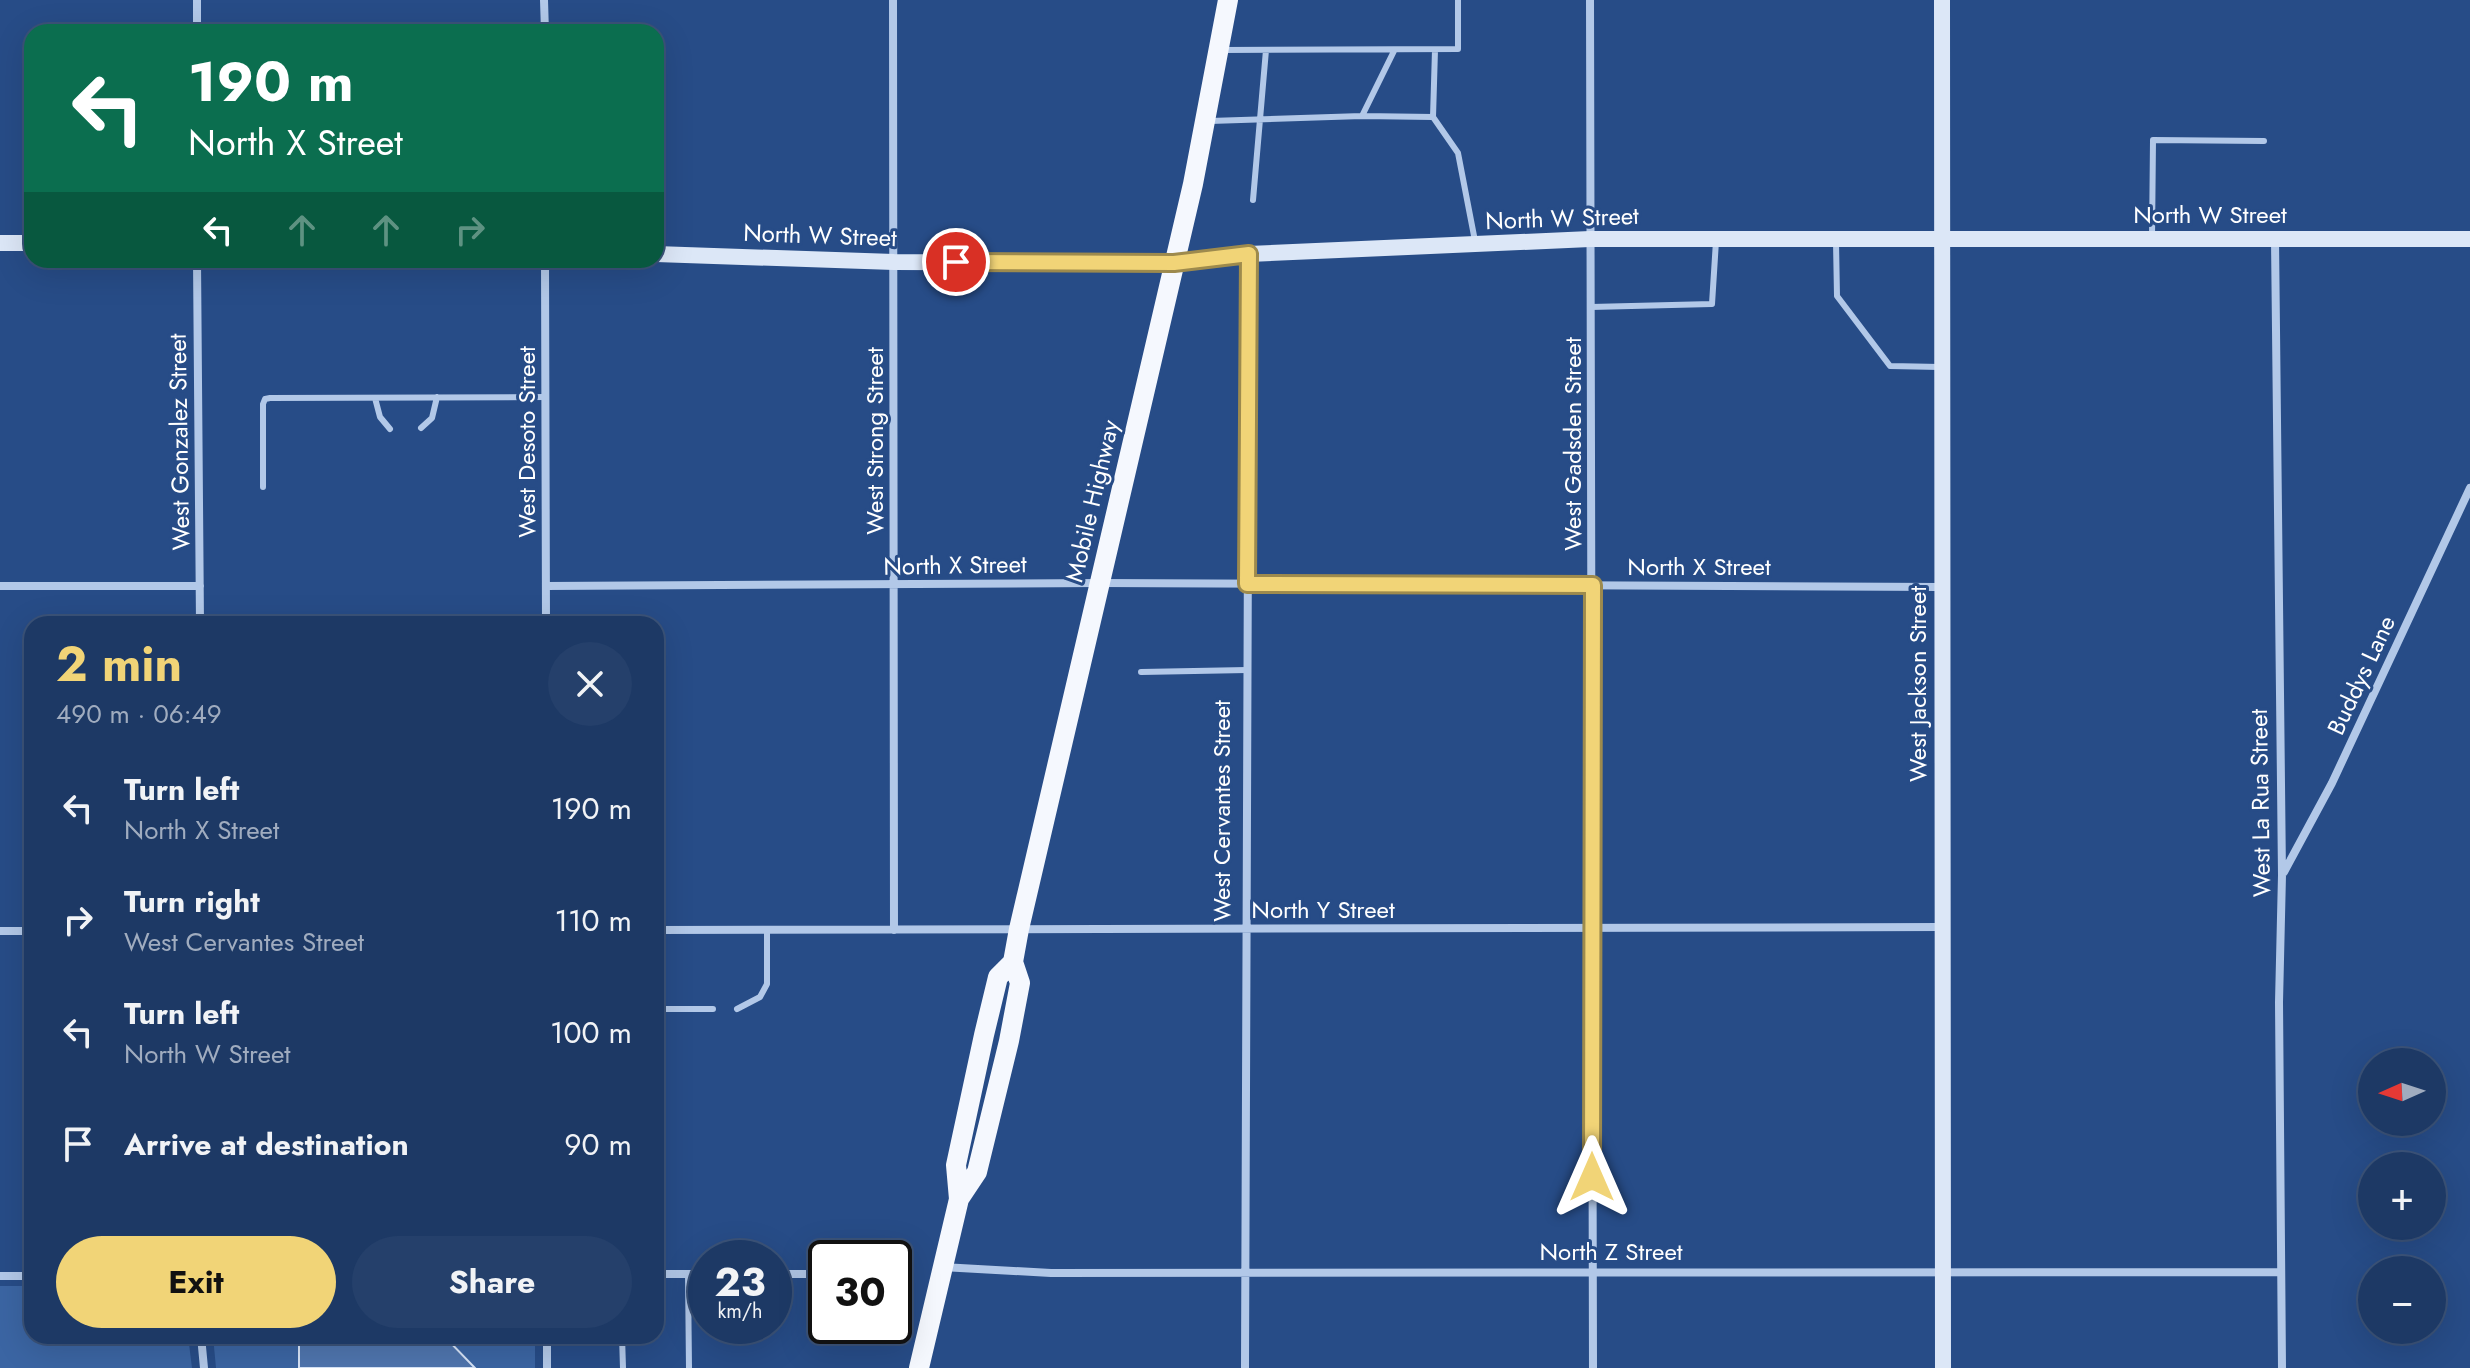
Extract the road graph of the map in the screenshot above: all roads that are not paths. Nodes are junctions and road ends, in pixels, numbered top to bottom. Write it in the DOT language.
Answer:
graph roads {
  1 [pos="197,0"];
  2 [pos="544,0"];
  3 [pos="893,0"];
  4 [pos="1228,0"];
  5 [pos="1458,0"];
  6 [pos="1590,0"];
  7 [pos="1942,0"];
  8 [pos="197,24"];
  9 [pos="545,24"];
  10 [pos="1220,50"];
  11 [pos="1266,50"];
  12 [pos="1435,50"];
  13 [pos="1394,51"];
  14 [pos="1362,116"];
  15 [pos="1433,117"];
  16 [pos="1260,119"];
  17 [pos="1206,121"];
  18 [pos="2264,141"];
  19 [pos="1253,200"];
  20 [pos="1836,238"];
  21 [pos="1941,238"];
  22 [pos="2152,238"];
  23 [pos="2275,238"];
  24 [pos="1590,239"];
  25 [pos="1716,239"];
  26 [pos="2470,239"];
  27 [pos="0,243"];
  28 [pos="24,243"];
  29 [pos="1475,244"];
  30 [pos="664,254"];
  31 [pos="1249,254"];
  32 [pos="894,262"];
  33 [pos="1174,263"];
  34 [pos="197,268"];
  35 [pos="545,268"];
  36 [pos="1591,307"];
  37 [pos="1940,367"];
  38 [pos="437,397"];
  39 [pos="546,397"];
  40 [pos="375,398"];
  41 [pos="421,428"];
  42 [pos="390,429"];
  43 [pos="263,487"];
  44 [pos="2470,488"];
  45 [pos="1100,583"];
  46 [pos="1247,584"];
  47 [pos="1593,585"];
  48 [pos="0,586"];
  49 [pos="200,586"];
  50 [pos="546,586"];
  51 [pos="894,586"];
  52 [pos="1940,587"];
  53 [pos="200,616"];
  54 [pos="546,616"];
  55 [pos="1247,670"];
  56 [pos="1141,672"];
  57 [pos="2282,875"];
  58 [pos="1942,927"];
  59 [pos="1591,928"];
  60 [pos="1019,929"];
  61 [pos="664,930"];
  62 [pos="767,930"];
  63 [pos="894,930"];
  64 [pos="1247,930"];
  65 [pos="0,931"];
  66 [pos="24,931"];
  67 [pos="664,1009"];
  68 [pos="713,1009"];
  69 [pos="737,1009"];
  70 [pos="941,1267"];
  71 [pos="1943,1270"];
  72 [pos="1593,1271"];
  73 [pos="2281,1272"];
  74 [pos="664,1274"];
  75 [pos="688,1274"];
  76 [pos="1245,1274"];
  77 [pos="0,1276"];
  78 [pos="24,1276"];
  79 [pos="202,1344"];
  80 [pos="547,1344"];
  81 [pos="622,1344"];
  82 [pos="689,1344"];
  83 [pos="204,1368"];
  84 [pos="547,1368"];
  85 [pos="623,1368"];
  86 [pos="689,1368"];
  87 [pos="919,1368"];
  88 [pos="1245,1368"];
  89 [pos="1593,1368"];
  90 [pos="1943,1368"];
  91 [pos="2282,1368"];
  1 -- 8 [label="street"];
  2 -- 9 [label="street"];
  3 -- 32 [label="street, West Strong Street"];
  4 -- 10 [label="main road"];
  5 -- 12 [label="lane"];
  6 -- 24 [label="street, West Gadsden Street"];
  7 -- 21 [label="main road, West Jackson Street"];
  10 -- 11 [label="lane"];
  10 -- 17 [label="main road, Mobile Highway"];
  11 -- 13 [label="lane"];
  11 -- 16 [label="lane"];
  12 -- 13 [label="lane"];
  12 -- 15 [label="lane"];
  13 -- 14 [label="lane"];
  14 -- 15 [label="lane"];
  14 -- 16 [label="lane"];
  15 -- 29 [label="lane"];
  16 -- 17 [label="lane"];
  16 -- 19 [label="lane"];
  17 -- 33 [label="main road, Mobile Highway"];
  18 -- 22 [label="lane"];
  20 -- 21 [label="main road, North W Street"];
  20 -- 25 [label="main road, North W Street"];
  20 -- 37 [label="lane"];
  21 -- 22 [label="main road, North W Street"];
  21 -- 37 [label="main road, West Jackson Street"];
  22 -- 23 [label="main road, North W Street"];
  23 -- 26 [label="main road, North W Street"];
  23 -- 57 [label="street, West La Rua Street"];
  24 -- 25 [label="main road, North W Street"];
  24 -- 29 [label="main road, North W Street"];
  24 -- 36 [label="street, West Gadsden Street"];
  25 -- 36 [label="lane"];
  27 -- 28 [label="main road"];
  29 -- 31 [label="main road, North W Street"];
  30 -- 32 [label="main road, North W Street"];
  31 -- 33 [label="main road, North W Street"];
  31 -- 46 [label="street, West Cervantes Street"];
  32 -- 33 [label="main road, North W Street"];
  32 -- 51 [label="street, West Strong Street"];
  33 -- 45 [label="main road, Mobile Highway"];
  34 -- 49 [label="street, West Gonzalez Street"];
  35 -- 39 [label="street, West Desoto Street"];
  36 -- 47 [label="street, West Gadsden Street"];
  37 -- 52 [label="main road, West Jackson Street"];
  38 -- 39 [label="lane"];
  38 -- 40 [label="lane"];
  38 -- 41 [label="lane"];
  39 -- 50 [label="street, West Desoto Street"];
  40 -- 42 [label="lane"];
  40 -- 43 [label="lane"];
  44 -- 57 [label="street, Buddys Lane"];
  45 -- 46 [label="street, North X Street"];
  45 -- 51 [label="street, North X Street"];
  45 -- 60 [label="main road, Mobile Highway"];
  46 -- 47 [label="street, North X Street"];
  46 -- 55 [label="street, West Cervantes Street"];
  47 -- 52 [label="street, North X Street"];
  47 -- 59 [label="street, West Gadsden Street"];
  48 -- 49 [label="street"];
  49 -- 53 [label="street, West Gonzalez Street"];
  50 -- 51 [label="street, North X Street"];
  50 -- 54 [label="street, West Desoto Street"];
  51 -- 63 [label="street, West Strong Street"];
  52 -- 58 [label="main road, West Jackson Street"];
  55 -- 56 [label="lane"];
  55 -- 64 [label="street, West Cervantes Street"];
  57 -- 73 [label="street, West La Rua Street"];
  58 -- 59 [label="street, North Y Street"];
  58 -- 71 [label="main road, West Jackson Street"];
  59 -- 64 [label="street, North Y Street"];
  59 -- 72 [label="street, West Gadsden Street"];
  60 -- 63 [label="street, North Y Street"];
  60 -- 64 [label="street, North Y Street"];
  60 -- 70 [label="main road, Mobile Highway"];
  61 -- 62 [label="street, North Y Street"];
  62 -- 63 [label="street, North Y Street"];
  62 -- 69 [label="lane"];
  64 -- 76 [label="street, West Cervantes Street"];
  65 -- 66 [label="street"];
  67 -- 68 [label="lane"];
  70 -- 76 [label="street, North Z Street"];
  70 -- 87 [label="main road, Mobile Highway"];
  71 -- 72 [label="street, North Z Street"];
  71 -- 73 [label="street, North Z Street"];
  71 -- 90 [label="main road, West Jackson Street"];
  72 -- 76 [label="street, North Z Street"];
  72 -- 89 [label="street, West Gadsden Street"];
  73 -- 91 [label="street, West La Rua Street"];
  74 -- 75 [label="street"];
  76 -- 88 [label="street, West Cervantes Street"];
  77 -- 78 [label="street"];
  79 -- 83 [label="street"];
  80 -- 84 [label="street"];
  81 -- 85 [label="lane"];
  82 -- 86 [label="lane"];
}
